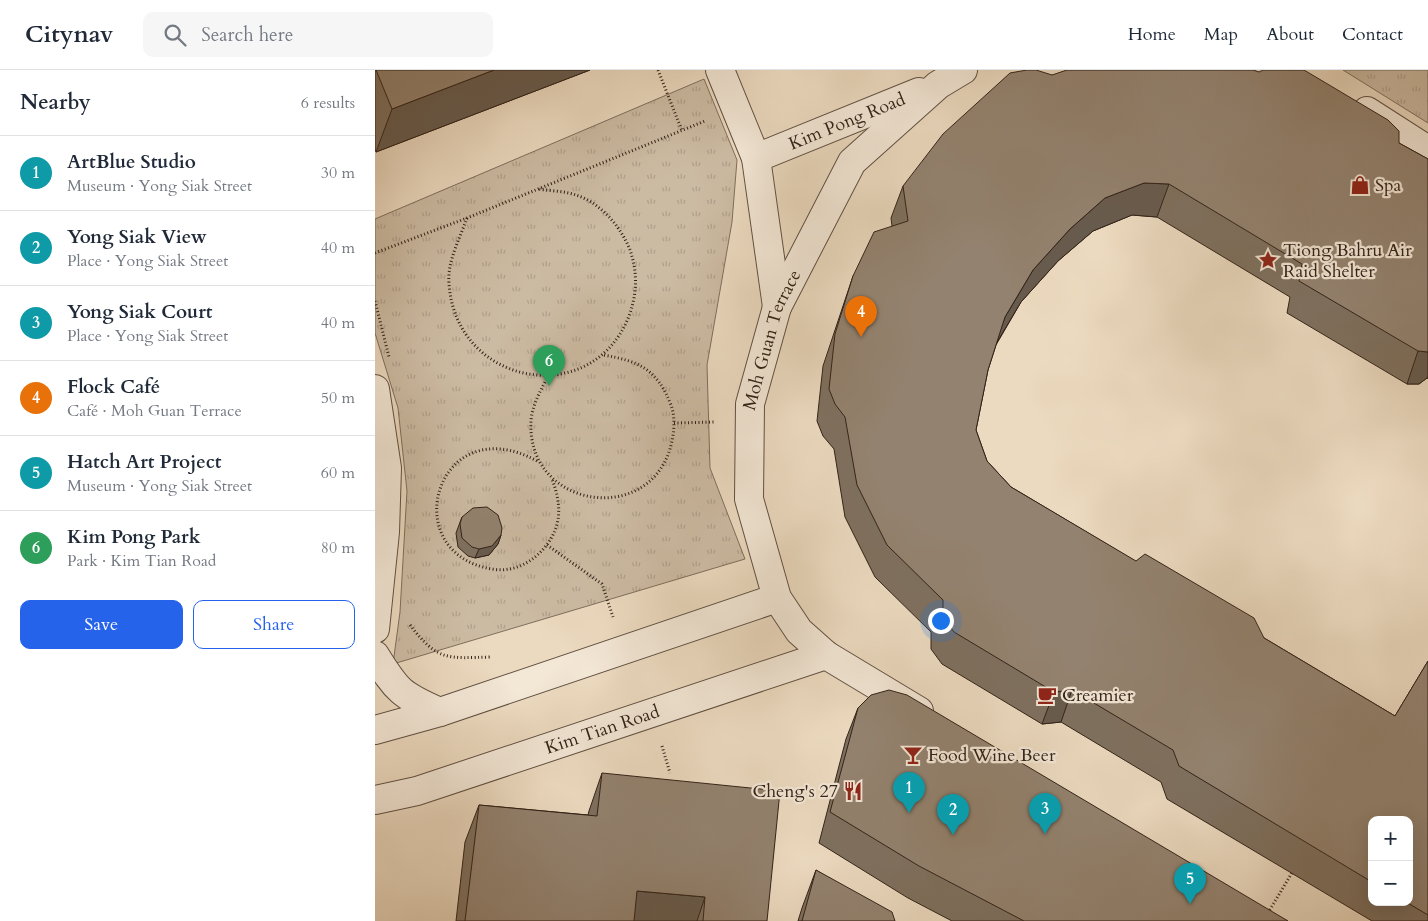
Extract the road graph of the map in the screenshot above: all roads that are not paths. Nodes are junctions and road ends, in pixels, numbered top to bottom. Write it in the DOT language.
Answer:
graph roads {
  1 [pos="720,70"];
  2 [pos="963,70"];
  3 [pos="938,85"];
  4 [pos="1343,95"];
  5 [pos="1428,150"];
  6 [pos="756,158"];
  7 [pos="777,308"];
  8 [pos="375,388"];
  9 [pos="777,598"];
  10 [pos="375,629"];
  11 [pos="375,655"];
  12 [pos="826,655"];
  13 [pos="440,712"];
  14 [pos="936,722"];
  15 [pos="375,730"];
  16 [pos="375,800"];
  1 -- 6 [label="street"];
  2 -- 3 [label="street, Moh Guan Terrace"];
  3 -- 6 [label="street, Kim Pong Road"];
  3 -- 7 [label="street, Moh Guan Terrace"];
  4 -- 5 [label="street"];
  6 -- 7 [label="street"];
  7 -- 9 [label="street, Moh Guan Terrace"];
  8 -- 10 [label="street"];
  9 -- 12 [label="street, Moh Guan Terrace"];
  9 -- 13 [label="street"];
  11 -- 13 [label="street"];
  12 -- 14 [label="street, Moh Guan Terrace"];
  12 -- 16 [label="street, Kim Tian Road"];
  13 -- 15 [label="street"];
}
